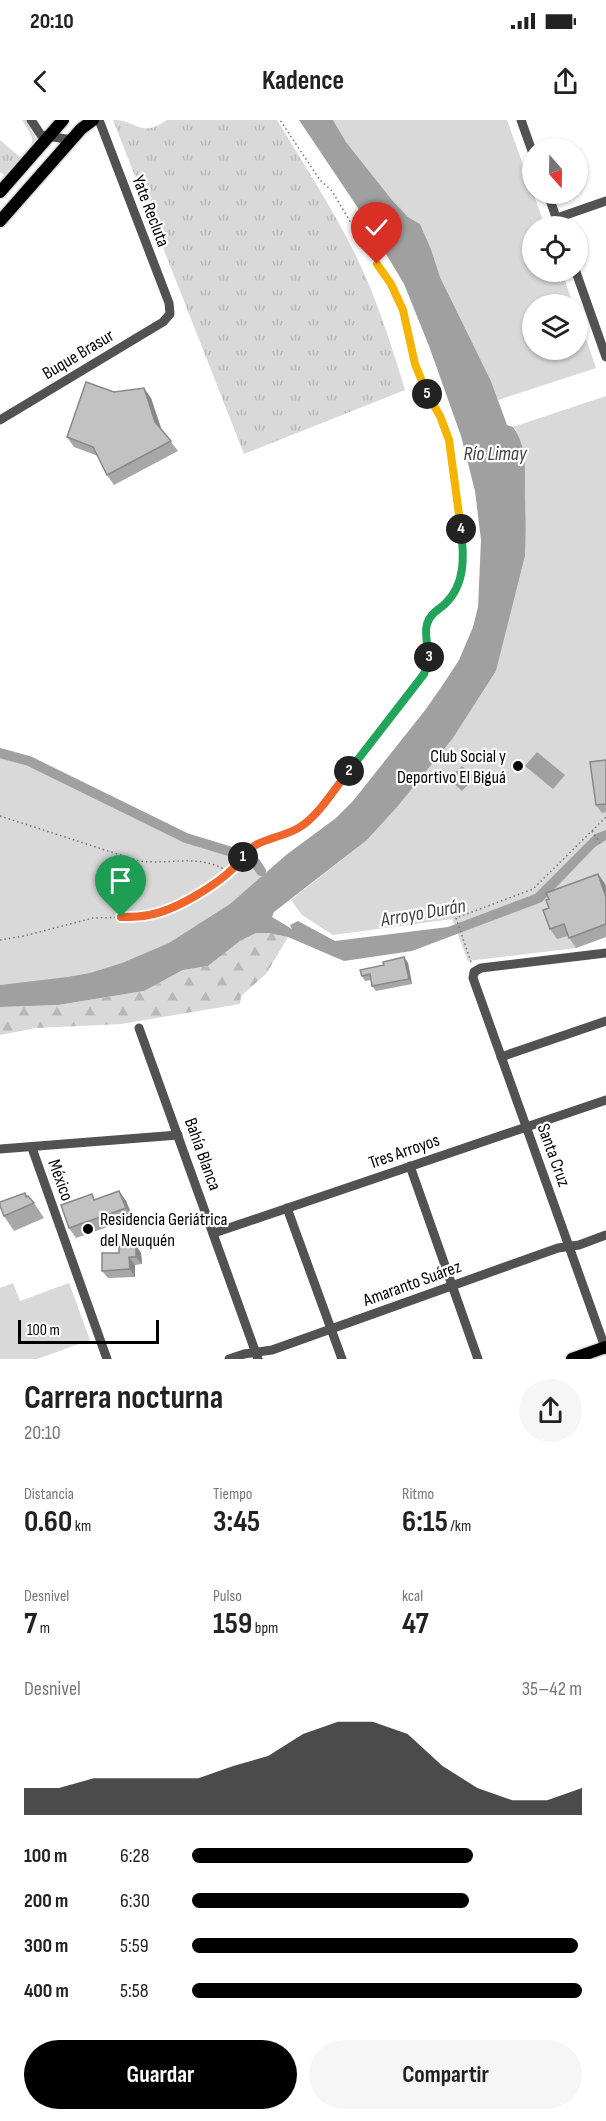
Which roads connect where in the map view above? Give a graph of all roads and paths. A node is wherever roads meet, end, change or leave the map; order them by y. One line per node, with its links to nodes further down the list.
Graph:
1 (31, 120): 7 (street)
2 (63, 120): 7 (main road)
3 (93, 120): 9 (main road)
4 (99, 120): 15 (street, Yate Recluta)
5 (280, 120): 22 (path)
6 (521, 120): 8 (street)
7 (48, 137): 9 (street); 10 (main road)
8 (527, 138)
9 (72, 140): 13 (main road)
10 (0, 192)
11 (606, 201): 12 (street)
12 (572, 216)
13 (0, 221)
14 (580, 282): 16 (street)
15 (170, 314): 17 (street, Buque Brasur)
16 (606, 357)
17 (0, 420)
18 (0, 816): 22 (path)
19 (606, 817): 20 (path)
20 (591, 831): 21 (path); 25 (path)
21 (600, 843)
22 (230, 873): 23 (path)
23 (0, 940)
24 (606, 953): 25 (street)
25 (474, 972): 28 (street, Santa Cruz)
26 (606, 1021): 28 (street)
27 (139, 1028): 31 (street, Bahía Blanca)
28 (501, 1058): 30 (street, Santa Cruz)
29 (606, 1100): 30 (street, Tres Arroyos)
30 (526, 1127): 34 (street, Tres Arroyos); 38 (street, Santa Cruz)
31 (178, 1135): 32 (street); 36 (street, Bahía Blanca)
32 (32, 1148): 33 (street); 43 (street, México)
33 (0, 1149)
34 (410, 1166): 35 (street, Tres Arroyos); 39 (street)
35 (287, 1208): 36 (street, Tres Arroyos); 40 (street)
36 (214, 1233): 42 (street, Bahía Blanca)
37 (606, 1235): 38 (street, Amaranto Suárez)
38 (569, 1247): 39 (street, Amaranto Suárez); 41 (street, Santa Cruz)
39 (453, 1286): 40 (street, Amaranto Suárez); 46 (street)
40 (331, 1329): 42 (street, Amaranto Suárez); 45 (street)
41 (606, 1348): 47 (main road)
42 (257, 1356): 44 (street, Amaranto Suárez)
43 (107, 1359)
44 (229, 1359)
45 (342, 1359)
46 (478, 1359)
47 (572, 1359)

